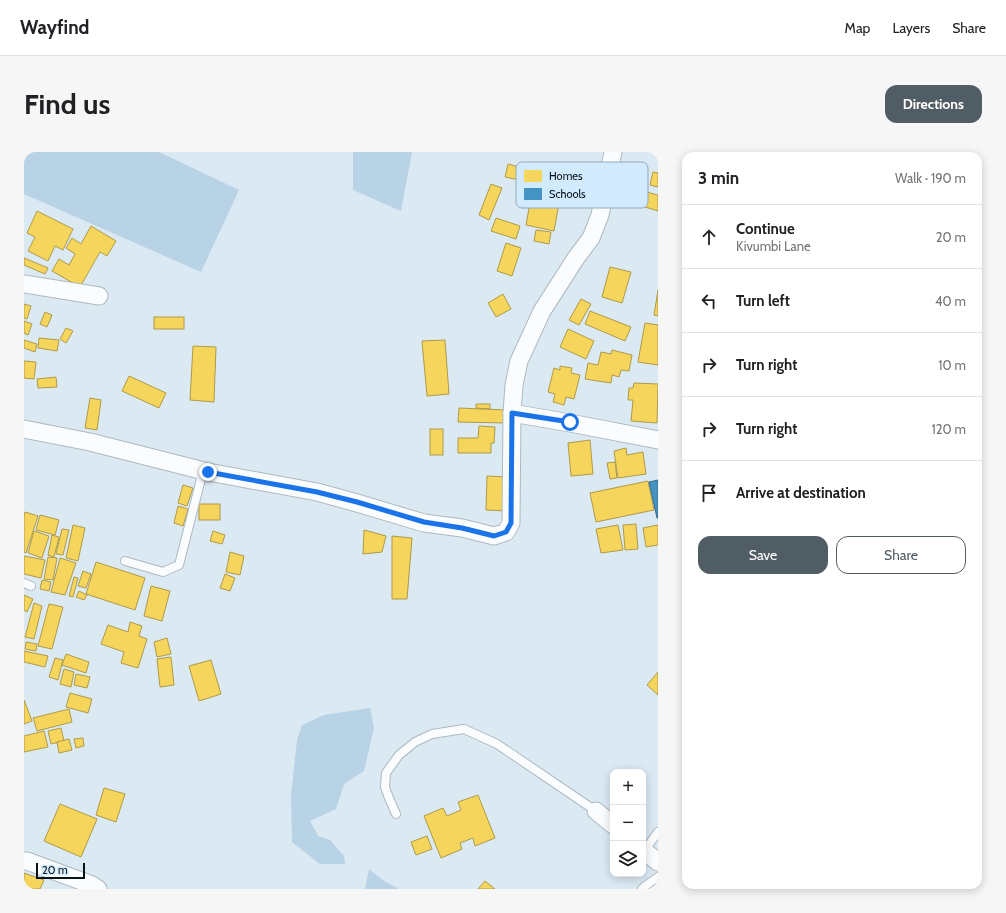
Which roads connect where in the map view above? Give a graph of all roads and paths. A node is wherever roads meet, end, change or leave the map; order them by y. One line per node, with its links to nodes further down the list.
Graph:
1 (613, 152): 2 (street)
2 (611, 162)
3 (601, 208): 6 (street)
4 (24, 284): 5 (street)
5 (99, 296)
6 (512, 413): 8 (street); 9 (street)
7 (24, 429): 9 (street)
8 (658, 440)
9 (203, 471): 10 (lane)
10 (125, 562)
11 (596, 812): 12 (lane); 13 (street)
12 (396, 814)
13 (610, 823)
14 (658, 832): 15 (lane)
15 (646, 847)
16 (646, 852): 18 (street)
17 (24, 861): 20 (street)
18 (658, 862)
19 (658, 877): 21 (lane)
20 (98, 889)
21 (642, 889)

